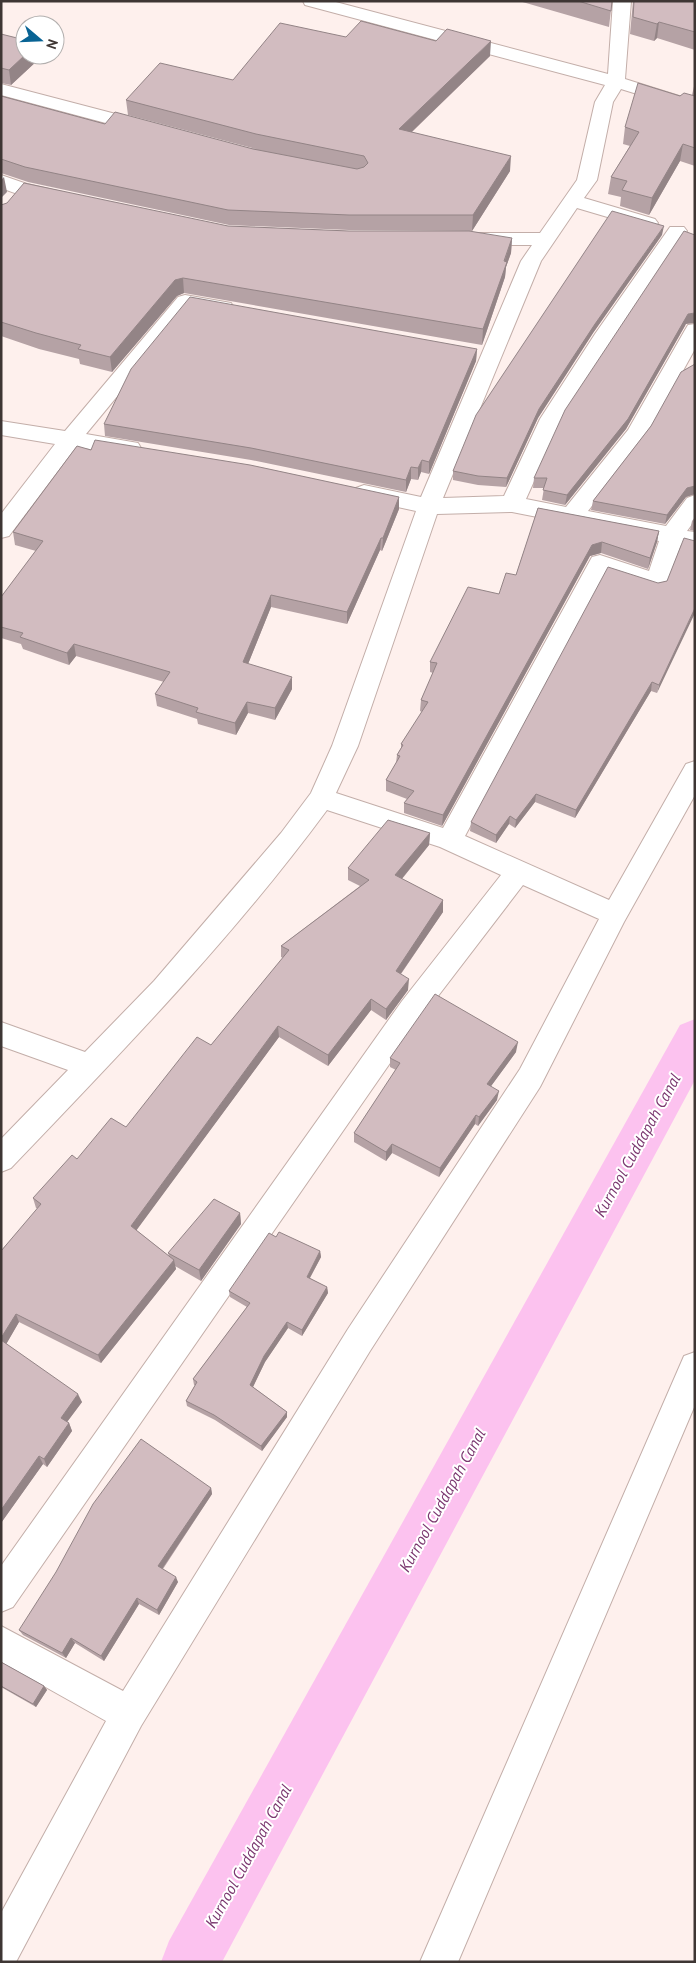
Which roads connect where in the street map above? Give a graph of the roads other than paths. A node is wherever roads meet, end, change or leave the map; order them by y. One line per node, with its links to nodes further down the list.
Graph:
1 (311, 1): 3 (street)
2 (616, 6): 3 (street)
3 (616, 82): 5 (street); 9 (street)
4 (1, 89): 6 (street)
5 (695, 107)
6 (168, 133)
7 (1, 181): 8 (street)
8 (69, 199)
9 (572, 200): 10 (street); 12 (street)
10 (686, 234): 20 (street)
11 (458, 238): 12 (street)
12 (546, 239): 21 (street)
13 (242, 311): 16 (street)
14 (695, 330): 22 (street)
15 (1, 428): 16 (street)
16 (71, 438): 17 (street); 23 (street)
17 (147, 451)
18 (344, 488): 21 (street)
19 (695, 503): 24 (street)
20 (512, 504): 21 (street); 22 (street)
21 (428, 506): 26 (street)
22 (574, 514): 24 (street)
23 (1, 530)
24 (684, 537): 27 (street)
25 (695, 771): 29 (street)
26 (322, 798): 27 (street); 31 (street)
27 (449, 840): 28 (street)
28 (518, 872): 29 (street); 34 (street)
29 (615, 914): 36 (street)
30 (1, 1034): 31 (street)
31 (91, 1066): 32 (street)
32 (1, 1159)
33 (695, 1368): 38 (street)
34 (1, 1595)
35 (1, 1643): 36 (street)
36 (129, 1714): 37 (street)
37 (1, 1951)
38 (439, 1962)

